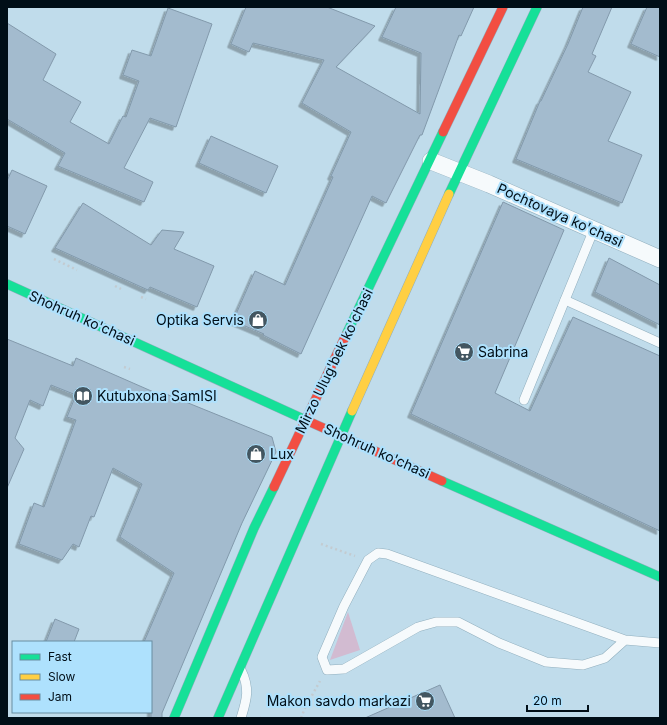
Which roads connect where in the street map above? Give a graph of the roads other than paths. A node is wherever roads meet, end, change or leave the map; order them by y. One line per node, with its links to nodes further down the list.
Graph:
1 (503, 7): 3 (main road, Mirzo Ulug'bek ko'chasi)
2 (537, 7): 4 (main road)
3 (431, 161): 4 (street, Pochtovaya ko'chasi); 11 (main road, Mirzo Ulug'bek ko'chasi)
4 (459, 172): 5 (street, Pochtovaya ko'chasi); 12 (main road)
5 (594, 229): 6 (street, Pochtovaya ko'chasi); 8 (lane)
6 (660, 259)
7 (7, 284): 11 (main road, Shohruh ko'chasi)
8 (565, 300): 9 (lane); 10 (lane)
9 (660, 343)
10 (524, 400)
11 (306, 419): 12 (main road, Shohruh ko'chasi); 17 (main road, Mirzo Ulug'bek ko'chasi)
12 (341, 435): 13 (main road, Shohruh ko'chasi); 16 (main road)
13 (660, 577)
14 (625, 640): 14 (lane); 15 (lane)
15 (660, 643)
16 (240, 667): 18 (main road); 19 (lane)
17 (174, 718)
18 (218, 718)
19 (241, 718)

